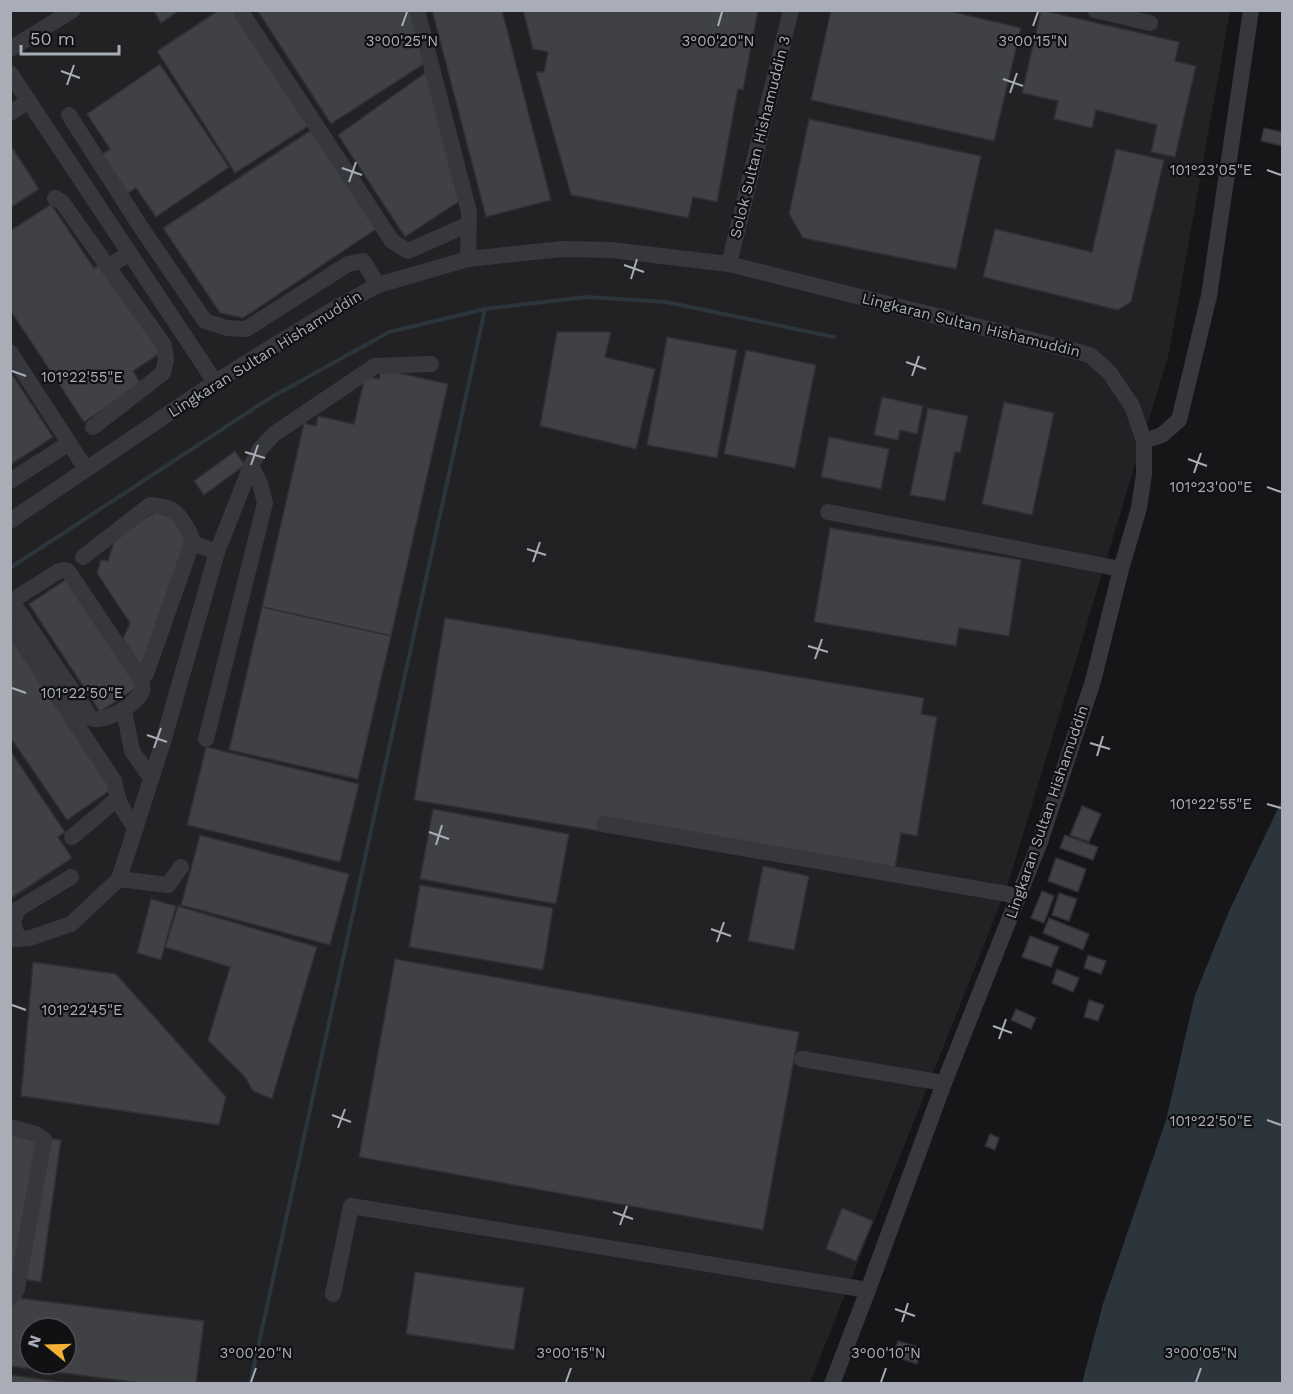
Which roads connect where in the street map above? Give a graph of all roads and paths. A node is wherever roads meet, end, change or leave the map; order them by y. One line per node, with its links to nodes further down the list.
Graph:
1 (73, 10): 8 (street)
2 (240, 10): 14 (street)
3 (417, 10): 14 (street)
4 (791, 10): 17 (street, Solok Sultan Hishamuddin 3)
5 (1095, 10): 7 (street)
6 (1251, 10): 24 (street)
7 (1150, 22)
8 (10, 49)
9 (10, 73): 10 (street)
10 (29, 101): 11 (street); 15 (street)
11 (10, 113)
12 (69, 115): 19 (street)
13 (55, 198): 18 (street)
14 (469, 224): 16 (street)
15 (129, 253): 18 (street); 22 (street)
16 (468, 259): 17 (street, Lingkaran Sultan Hishamuddin); 19 (street, Lingkaran Sultan Hishamuddin)
17 (729, 264): 24 (street, Lingkaran Sultan Hishamuddin)
18 (108, 267): 23 (street)
19 (378, 285): 22 (street, Lingkaran Sultan Hishamuddin)
20 (10, 352): 25 (street)
21 (431, 364): 26 (street)
22 (215, 382): 27 (street, Lingkaran Sultan Hishamuddin)
23 (93, 427)
24 (1144, 441): 34 (street, Lingkaran Sultan Hishamuddin)
25 (69, 443): 27 (street); 28 (street)
26 (251, 466): 32 (street); 38 (street)
27 (86, 469): 30 (street, Lingkaran Sultan Hishamuddin)
28 (10, 482)
29 (828, 512): 34 (street)
30 (10, 521)
31 (192, 543): 32 (street); 33 (street); 36 (street)
32 (217, 552): 39 (street)
33 (83, 556)
34 (1122, 569): 47 (street, Lingkaran Sultan Hishamuddin)
35 (10, 624): 40 (street)
36 (146, 674)
37 (124, 711): 37 (street); 39 (street)
38 (206, 739)
39 (151, 778): 42 (street)
40 (117, 799): 42 (street); 43 (street)
41 (604, 824): 47 (street)
42 (136, 828): 46 (street)
43 (72, 837)
44 (181, 867): 46 (street)
45 (71, 878): 48 (street)
46 (119, 879): 49 (street)
47 (1019, 896): 51 (street, Lingkaran Sultan Hishamuddin)
48 (13, 914): 49 (street)
49 (14, 939)
50 (802, 1059): 51 (street)
51 (944, 1083): 53 (street, Lingkaran Sultan Hishamuddin)
52 (10, 1127): 55 (street)
53 (868, 1290): 54 (street); 56 (street, Lingkaran Sultan Hishamuddin)
54 (333, 1294)
55 (10, 1298)
56 (832, 1383)

